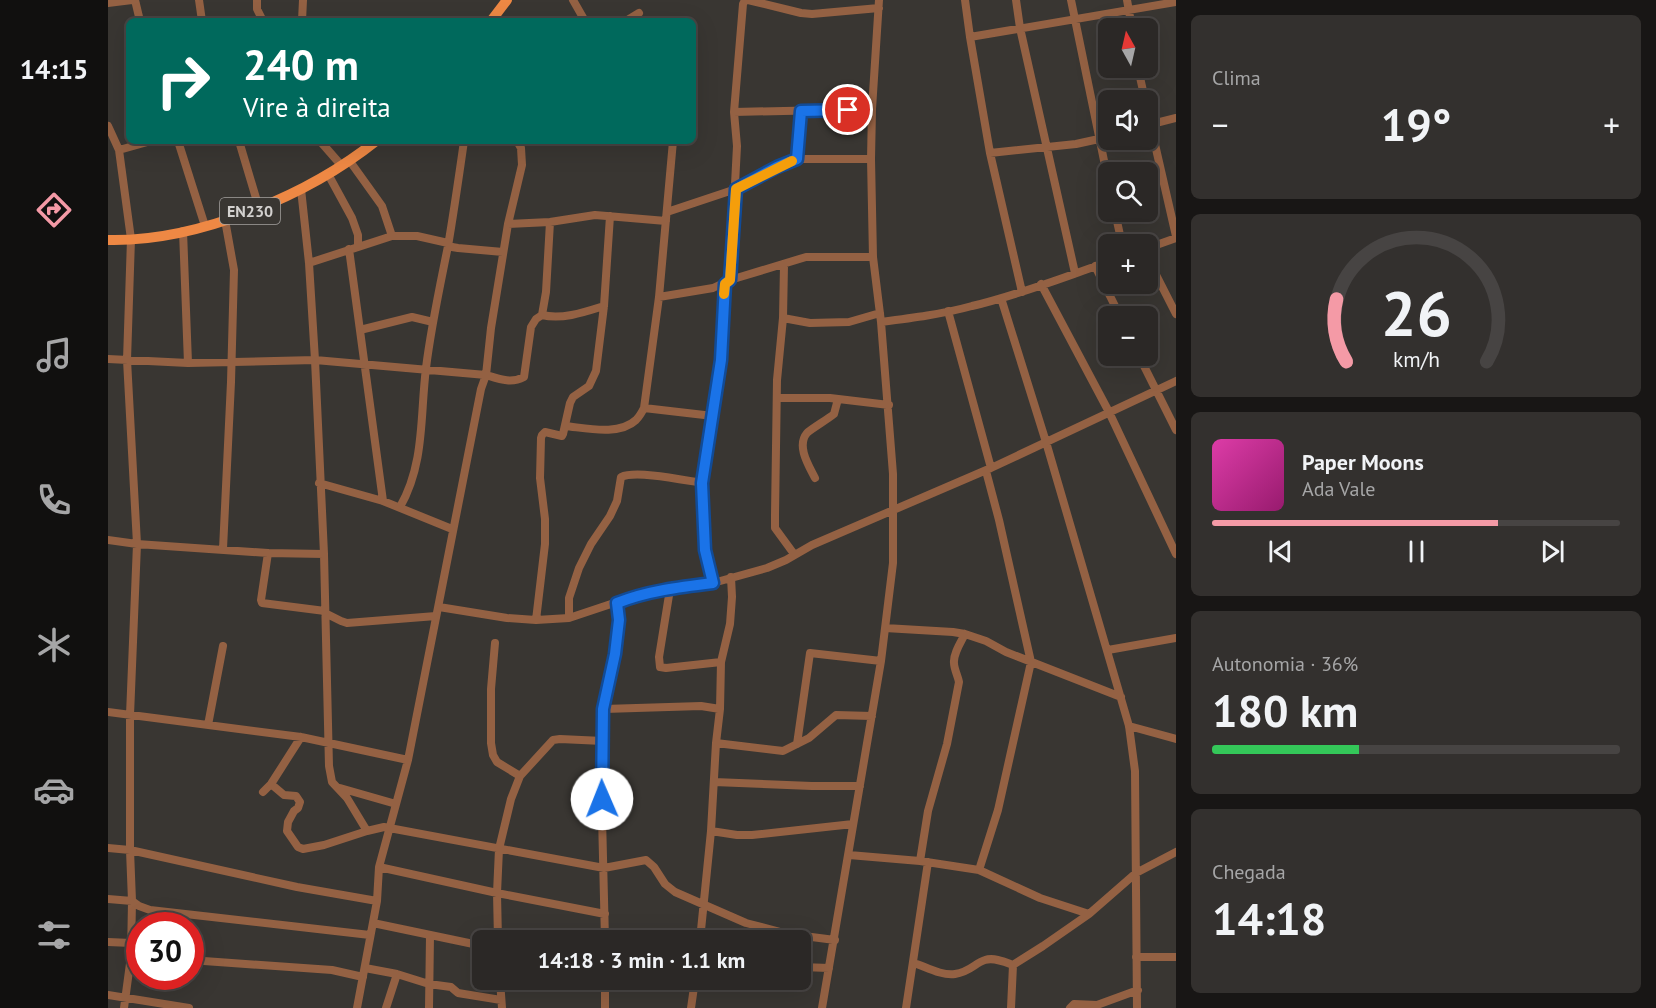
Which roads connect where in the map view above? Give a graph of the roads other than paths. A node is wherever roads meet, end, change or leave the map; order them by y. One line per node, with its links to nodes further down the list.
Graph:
1 (133, 0): 13 (street); 17 (street)
2 (199, 0): 18 (street)
3 (256, 0): 19 (street)
4 (303, 0): 20 (street)
5 (573, 0): 22 (street)
6 (746, 0): 14 (street); 30 (street)
7 (965, 0): 27 (street)
8 (1016, 0): 26 (street)
9 (1071, 0): 25 (street)
10 (1127, 0): 15 (street)
11 (503, 1): 21 (main road)
12 (1176, 2): 15 (street)
13 (108, 3)
14 (879, 4): 28 (street)
15 (1128, 10): 24 (street); 25 (street)
16 (639, 13): 23 (street)
17 (139, 18)
18 (202, 18)
19 (262, 18)
20 (302, 18)
21 (493, 18)
22 (583, 18)
23 (631, 18)
24 (1130, 18)
25 (1074, 20): 26 (street); 31 (street)
26 (1020, 28): 27 (street); 44 (street)
27 (970, 37): 47 (street)
28 (872, 109): 29 (street); 49 (street)
29 (801, 111): 30 (street); 48 (street)
30 (734, 112): 53 (street)
31 (1098, 114)
32 (1176, 118): 33 (street)
33 (1158, 122)
34 (108, 126): 45 (street)
35 (1098, 139): 44 (street)
36 (140, 144): 45 (street)
37 (179, 144): 61 (street)
38 (240, 144): 54 (street)
39 (323, 144): 50 (street)
40 (372, 144): 50 (main road, EN230)
41 (464, 144): 67 (street)
42 (519, 144): 60 (street)
43 (673, 144): 55 (street)
44 (1047, 147): 47 (street); 77 (street)
45 (119, 150): 65 (street)
46 (1155, 150): 64 (street)
47 (990, 153): 81 (street)
48 (797, 159): 49 (street); 53 (street)
49 (871, 159): 72 (street)
50 (345, 163): 51 (main road, EN230); 63 (street)
51 (328, 174): 52 (main road, EN230); 69 (street)
52 (301, 189): 54 (main road, EN230); 73 (street)
53 (736, 189): 55 (street); 79 (street)
54 (259, 208): 57 (main road, EN230)
55 (667, 212): 58 (street)
56 (610, 216): 58 (street); 59 (street); 84 (street)
57 (225, 220): 61 (main road, EN230); 96 (street)
58 (666, 221): 82 (street)
59 (550, 222): 60 (street); 88 (street)
60 (508, 224): 71 (street)
61 (205, 226): 62 (main road, EN230)
62 (183, 231): 65 (main road, EN230); 97 (street)
63 (392, 236): 67 (street); 69 (street)
64 (1176, 237): 68 (street)
65 (131, 239): 66 (main road, EN230); 94 (street)
66 (108, 240)
67 (448, 243): 71 (street); 91 (street)
68 (1158, 244)
69 (358, 246): 70 (street)
70 (349, 249): 73 (street); 92 (street)
71 (503, 252): 101 (street)
72 (873, 256): 74 (street); 89 (street)
73 (309, 263): 95 (street)
74 (784, 265): 79 (street); 90 (street)
75 (1098, 266): 76 (street)
76 (1095, 267): 77 (street); 85 (street)
77 (1075, 273): 80 (street)
78 (1158, 279): 87 (street)
79 (728, 282): 82 (street); 109 (street)
80 (1041, 284): 81 (street); 108 (street)
81 (1022, 292): 83 (street)
82 (659, 297): 107 (street)
83 (1001, 298): 86 (street); 112 (street)
84 (604, 306): 88 (street); 110 (street)
85 (1115, 306)
86 (948, 311): 89 (street); 113 (street)
87 (1176, 314)
88 (542, 315): 101 (street)
89 (881, 317): 90 (street); 106 (street)
90 (783, 318): 104 (street)
91 (433, 322): 92 (street); 100 (street)
92 (360, 330): 98 (street)
93 (108, 359): 94 (street)
94 (127, 360): 97 (street); 122 (street)
95 (315, 360): 96 (street); 98 (street); 115 (street)
96 (231, 362): 97 (street); 123 (street)
97 (188, 363)
98 (364, 364): 100 (street); 117 (street)
99 (1144, 366): 103 (street)
100 (426, 370): 101 (street); 118 (street)
101 (486, 375): 120 (street)
102 (1176, 381): 103 (street)
103 (1156, 390): 108 (street); 111 (street)
104 (777, 398): 105 (street); 126 (street)
105 (838, 399): 106 (street); 114 (street)
106 (888, 405): 119 (street)
107 (644, 408): 109 (street); 110 (street)
108 (1109, 412): 112 (street); 127 (street)
109 (713, 416): 116 (street)
110 (565, 426): 136 (street)
111 (1176, 430)
112 (1046, 442): 113 (street); 142 (street)
113 (988, 470): 119 (street); 145 (street)
114 (814, 478)
115 (319, 483): 117 (street); 125 (street)
116 (702, 483): 129 (street); 135 (street)
117 (383, 501): 118 (street)
118 (400, 507): 120 (street)
119 (894, 511): 126 (street); 137 (street)
120 (452, 529): 132 (street)
121 (108, 540): 122 (street)
122 (137, 544): 123 (street); 150 (street)
123 (223, 549): 124 (street)
124 (268, 553): 125 (street); 133 (street)
125 (324, 554): 133 (street)
126 (794, 554): 128 (street)
127 (1176, 554)
128 (731, 577): 129 (street); 144 (street)
129 (713, 583): 130 (street)
130 (670, 589): 131 (street); 144 (street)
131 (617, 603): 135 (street); 147 (street)
132 (439, 607): 134 (street); 136 (street)
133 (325, 612): 134 (street); 157 (street)
134 (436, 616): 160 (street)
135 (569, 618): 136 (street)
136 (536, 620)
137 (885, 628): 138 (street); 143 (street)
138 (965, 634): 145 (street); 177 (street)
139 (1176, 638): 142 (street)
140 (495, 643): 161 (street)
141 (223, 646): 152 (street)
142 (1108, 650): 146 (street)
143 (881, 661): 151 (street); 159 (street)
144 (721, 662): 148 (street)
145 (1031, 662): 146 (street); 180 (street)
146 (1121, 697): 153 (street)
147 (603, 709): 148 (street); 156 (street)
148 (720, 709): 158 (street)
149 (108, 712): 150 (street)
150 (130, 715): 152 (street); 174 (street)
151 (872, 716): 159 (street); 164 (street)
152 (208, 725): 154 (street)
153 (1129, 726): 155 (street); 181 (street)
154 (301, 737): 157 (street); 163 (street)
155 (1176, 739)
156 (603, 741): 161 (street); 179 (street)
157 (327, 743): 160 (street); 165 (street)
158 (716, 743): 159 (street); 162 (street)
159 (797, 744)
160 (408, 760): 167 (street)
161 (520, 776): 173 (street)
162 (714, 782): 164 (street); 171 (street)
163 (271, 784): 166 (street); 170 (street)
164 (860, 786): 168 (street)
165 (339, 788): 167 (street); 170 (street)
166 (263, 792)
167 (396, 804): 169 (street)
168 (853, 824): 171 (street); 176 (street)
169 (388, 828): 170 (street); 173 (street); 178 (street)
170 (367, 831)
171 (711, 831): 186 (street)
172 (108, 848): 174 (street)
173 (499, 849): 179 (street); 182 (street)
174 (130, 850): 184 (street); 185 (street)
175 (1176, 852): 181 (street)
176 (849, 855): 177 (street); 196 (street)
177 (924, 861): 180 (street); 203 (street)
178 (379, 867): 182 (street); 185 (street)
179 (604, 868): 186 (street); 188 (street)
180 (979, 870): 189 (street)
181 (1136, 873): 189 (street); 200 (street)
182 (497, 893): 188 (street); 191 (street)
183 (108, 900): 184 (street)
184 (132, 901): 187 (street); 194 (street)
185 (377, 901): 190 (street)
186 (704, 904): 193 (street); 196 (street)
187 (132, 912)
188 (604, 914): 192 (street)
189 (1089, 914): 204 (street)
190 (373, 923): 194 (street); 195 (street)
191 (498, 930)
192 (605, 930)
193 (701, 930)
194 (370, 935): 206 (street)
195 (430, 936): 199 (street); 210 (street)
196 (835, 940): 207 (street)
197 (108, 942): 198 (street)
198 (126, 943)
199 (472, 944)
200 (1136, 957): 201 (street); 214 (street)
201 (1176, 957)
202 (204, 961): 209 (street)
203 (914, 963): 204 (street); 226 (street)
204 (1013, 964): 227 (street)
205 (811, 967): 207 (street)
206 (365, 968): 208 (street); 209 (street)
207 (829, 968): 225 (street)
208 (398, 974): 210 (street); 221 (street)
209 (363, 977): 220 (street)
210 (429, 984): 217 (street); 222 (street)
211 (128, 990): 216 (street)
212 (605, 990): 223 (street)
213 (694, 990): 224 (street)
214 (1138, 990): 228 (street); 229 (street)
215 (108, 995): 216 (street)
216 (126, 998): 218 (street); 219 (street)
217 (501, 1004)
218 (124, 1008)
219 (189, 1008)
220 (357, 1008)
221 (386, 1008)
222 (429, 1008)
223 (605, 1008)
224 (691, 1008)
225 (822, 1008)
226 (906, 1008)
227 (1011, 1008)
228 (1070, 1008)
229 (1137, 1008)

